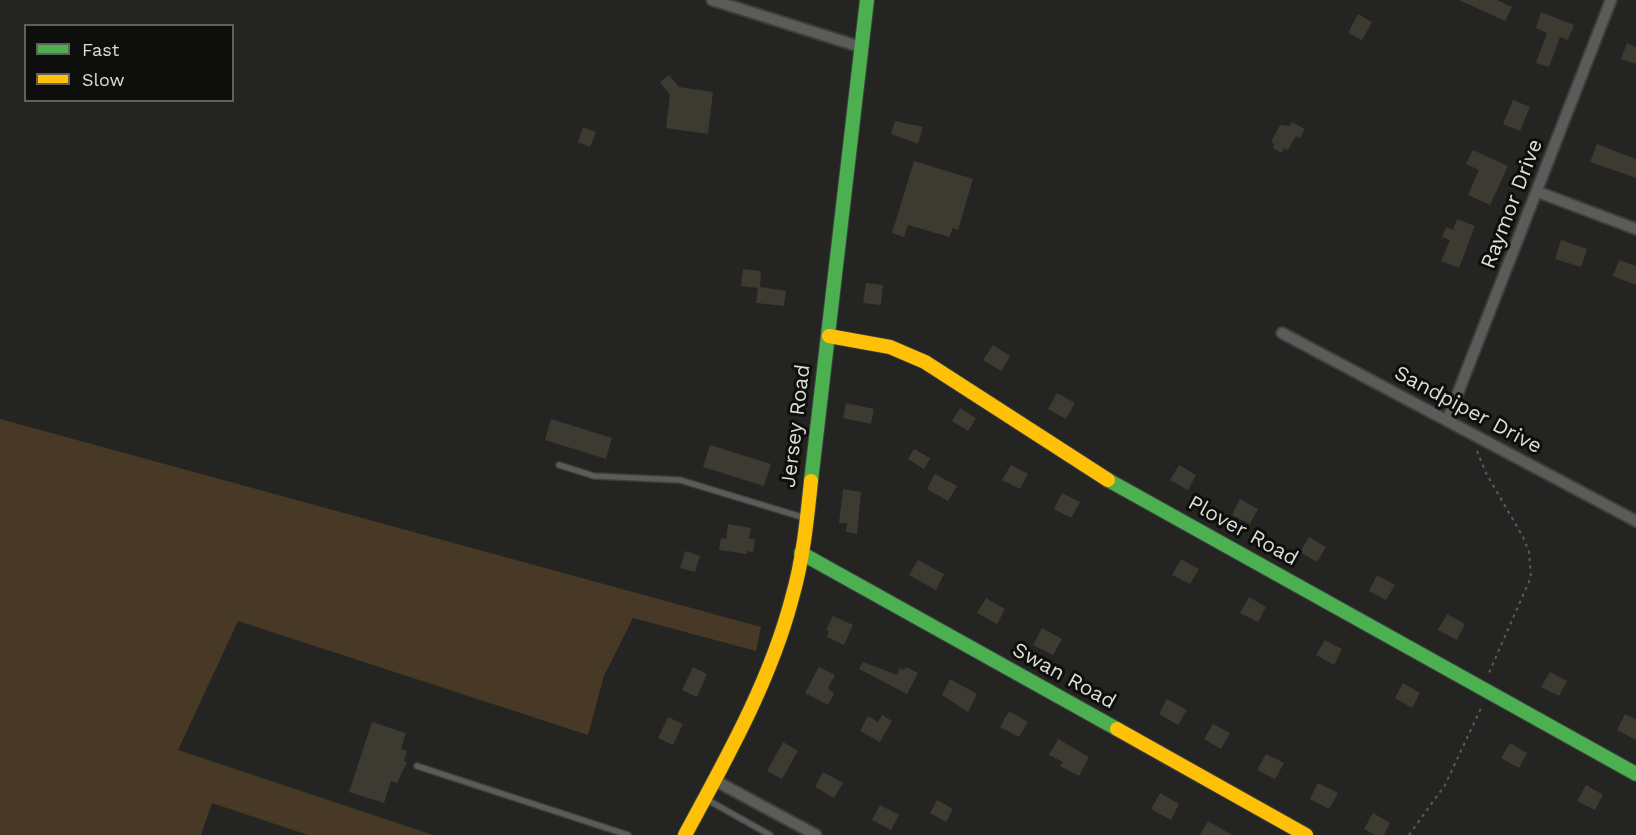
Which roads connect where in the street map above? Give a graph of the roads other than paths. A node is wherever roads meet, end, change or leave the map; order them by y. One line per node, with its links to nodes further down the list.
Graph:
1 (712, 0): 4 (street)
2 (867, 0): 4 (street, Jersey Road)
3 (1611, 0): 5 (street, Raymor Drive)
4 (861, 47): 8 (street, Jersey Road)
5 (1538, 192): 6 (street); 9 (street, Raymor Drive)
6 (1636, 229)
7 (1282, 333): 9 (street, Sandpiper Drive)
8 (829, 336): 11 (street, Jersey Road); 15 (street, Plover Road)
9 (1447, 421): 12 (street, Sandpiper Drive)
10 (559, 465): 11 (lane)
11 (805, 518): 13 (street, Jersey Road)
12 (1636, 521)
13 (801, 553): 16 (street, Jersey Road); 22 (street, Swan Road)
14 (417, 766): 18 (lane)
15 (1636, 774)
16 (714, 780): 17 (street, Jersey Road); 21 (street)
17 (705, 798): 19 (street, Jersey Road); 20 (lane)
18 (628, 835)
19 (685, 835)
20 (770, 835)
21 (816, 835)
22 (1306, 835)

